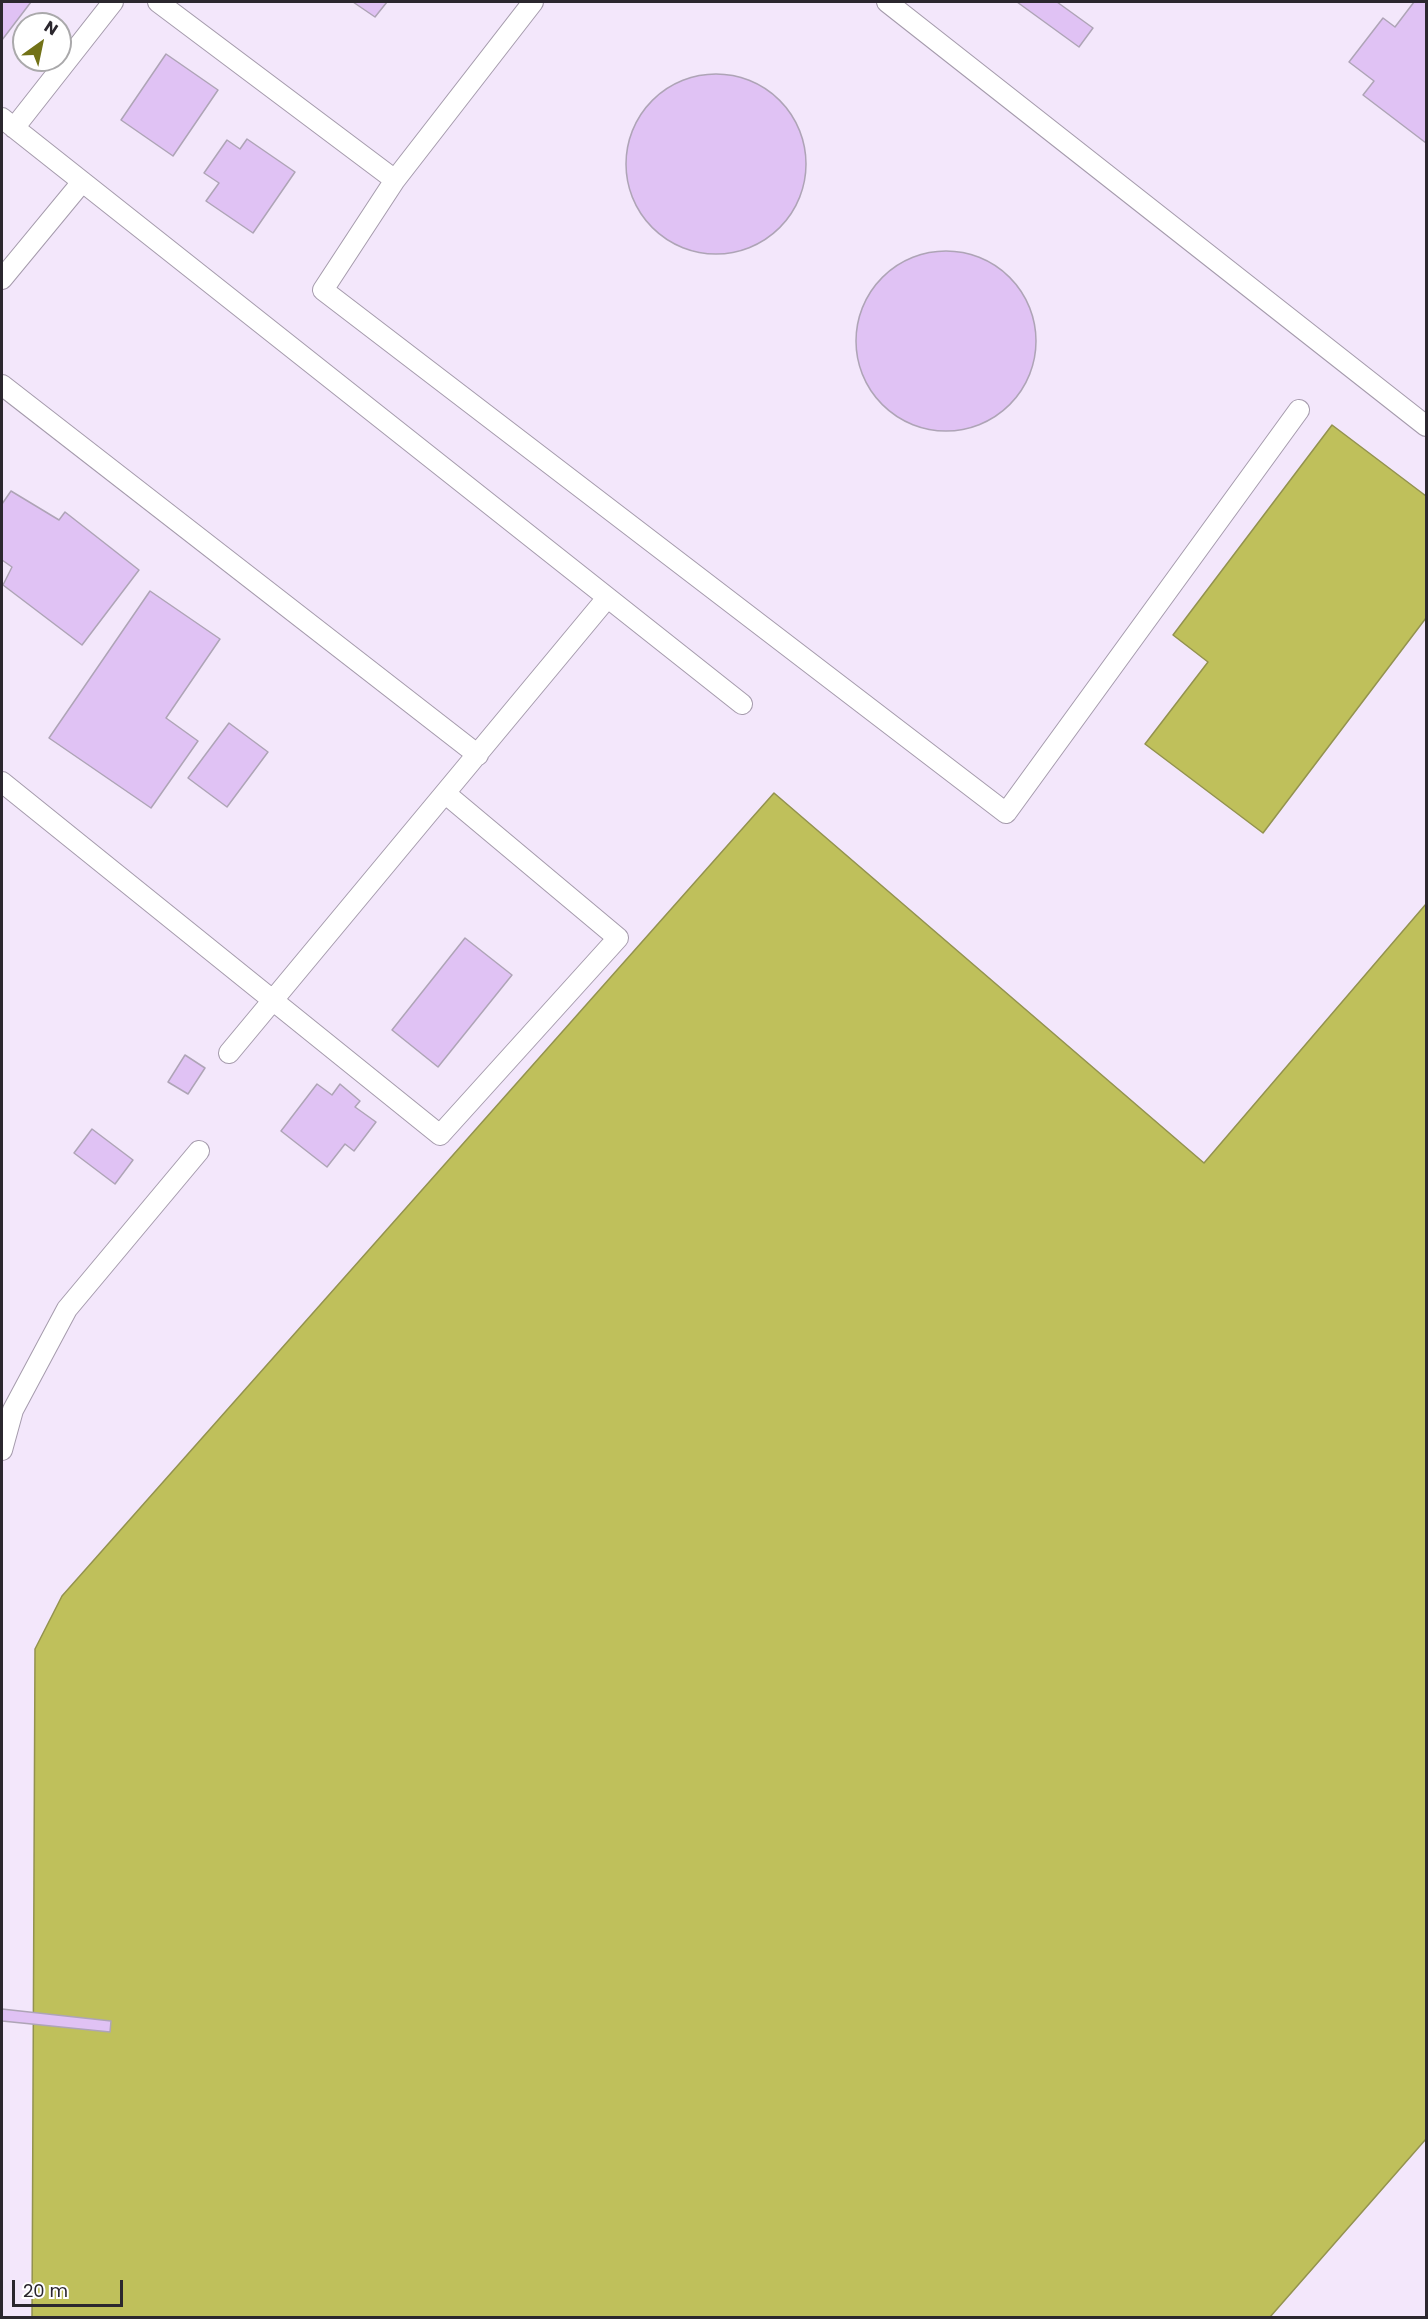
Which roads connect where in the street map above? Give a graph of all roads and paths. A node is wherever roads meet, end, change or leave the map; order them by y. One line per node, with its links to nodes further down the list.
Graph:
1 (113, 2): 5 (lane)
2 (158, 2): 6 (lane)
3 (533, 2): 6 (lane)
4 (887, 2): 11 (lane)
5 (8, 123): 7 (lane)
6 (394, 180): 10 (lane)
7 (82, 182): 8 (lane); 12 (lane)
8 (2, 279)
9 (2, 385): 14 (lane)
10 (1299, 410)
11 (1426, 426)
12 (607, 598): 13 (lane); 14 (lane)
13 (742, 704)
14 (478, 755): 16 (lane)
15 (2, 782): 17 (lane)
16 (446, 794): 17 (lane); 17 (lane)
17 (272, 1001): 18 (lane)
18 (229, 1053)
19 (199, 1151): 20 (lane)
20 (8, 1406): 21 (lane)
21 (2, 1450)

